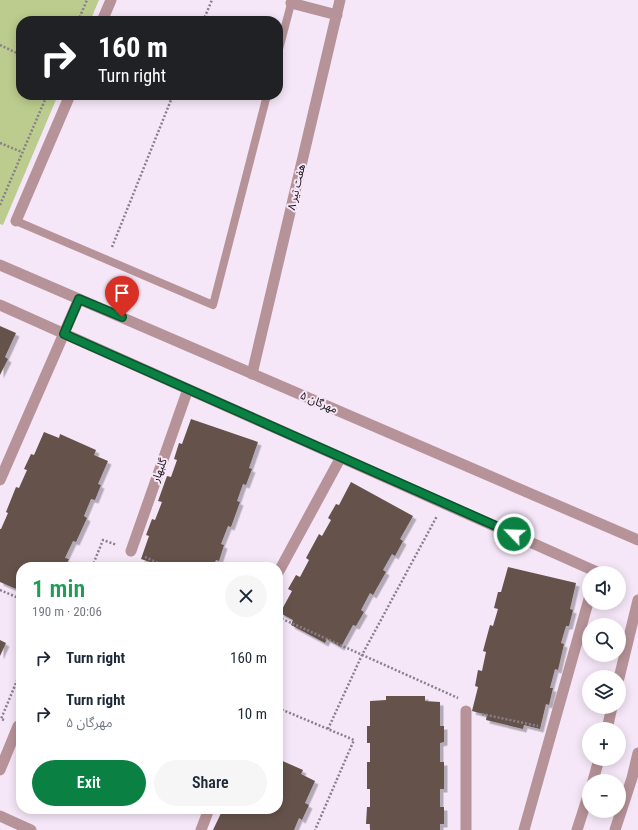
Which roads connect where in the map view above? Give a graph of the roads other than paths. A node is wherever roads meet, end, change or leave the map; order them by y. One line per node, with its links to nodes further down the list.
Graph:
1 (111, 0): 5 (street)
2 (340, 0): 4 (street, هفت تیر ۸)
3 (291, 1): 4 (street); 6 (lane)
4 (337, 15): 14 (street, هفت تیر ۸)
5 (104, 16)
6 (283, 33)
7 (68, 100): 9 (street)
8 (266, 100): 9 (lane)
9 (16, 221)
10 (0, 265): 11 (street, مهرگان ۵)
11 (79, 299): 13 (street); 14 (street, مهرگان ۵)
12 (0, 305): 13 (street)
13 (64, 334): 15 (street); 17 (street)
14 (252, 374): 18 (street, مهرگان ۵)
15 (188, 389): 16 (street); 19 (street, گلبهار)
16 (341, 457): 20 (street); 21 (street)
17 (0, 480)
18 (638, 540)
19 (131, 550)
20 (283, 564)
21 (584, 566)
22 (638, 600): 24 (street)
23 (586, 610): 35 (street)
24 (621, 670)
25 (466, 711): 34 (street)
26 (16, 731): 28 (street)
27 (638, 753): 37 (street)
28 (0, 770)
29 (207, 814): 33 (street)
30 (582, 815): 36 (street)
31 (0, 816): 32 (street)
32 (31, 830)
33 (201, 830)
34 (466, 830)
35 (524, 830)
36 (577, 830)
37 (615, 830)

